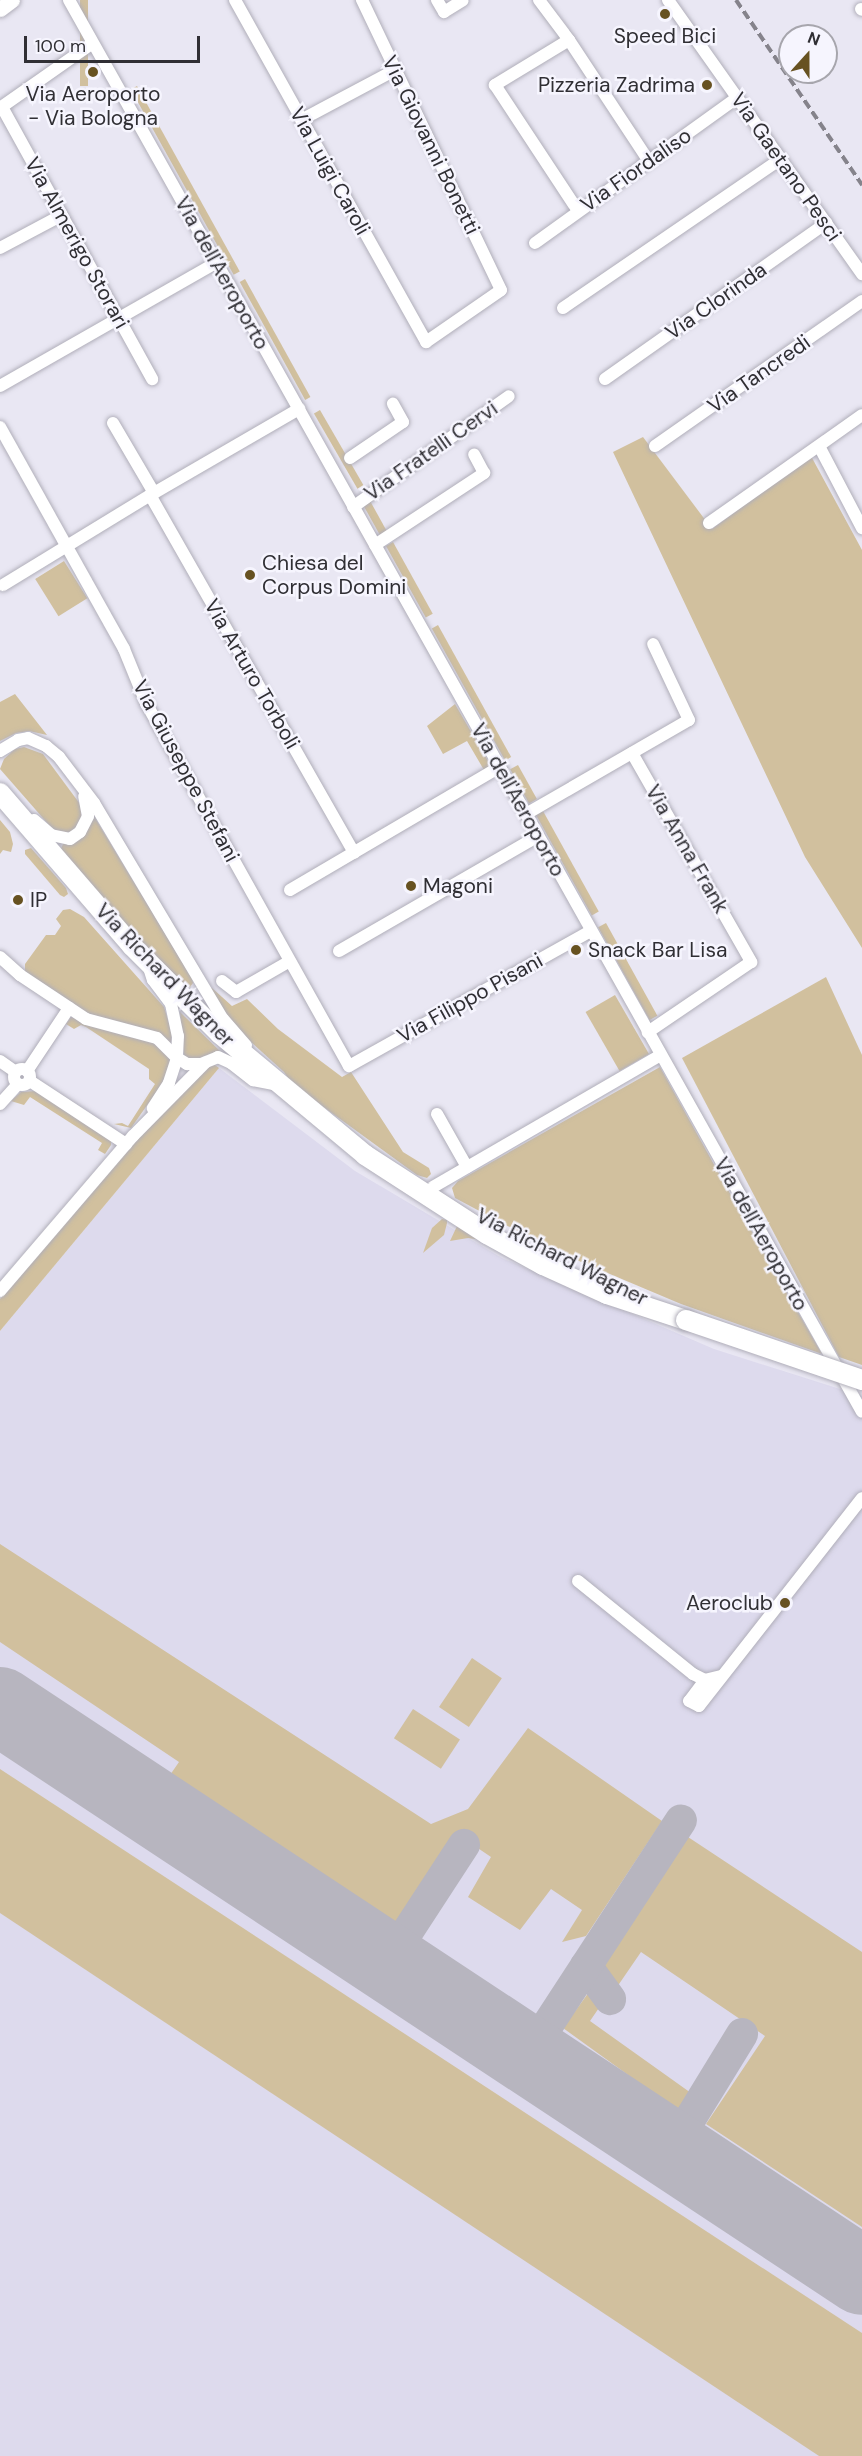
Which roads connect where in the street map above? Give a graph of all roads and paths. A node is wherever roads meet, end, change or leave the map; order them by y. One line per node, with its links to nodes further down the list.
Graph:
1 (12, 0): 9 (street)
2 (69, 0): 11 (street, Via dell'Aeroporto)
3 (235, 0): 15 (street, Via Luigi Caroli)
4 (362, 0): 12 (street, Via Giovanni Bonetti)
5 (437, 0): 6 (street)
6 (463, 0)
7 (539, 0): 10 (street)
8 (668, 0): 13 (street, Via Gaetano Pesci)
9 (0, 9)
10 (569, 40): 17 (street); 18 (street)
11 (93, 43): 14 (street); 23 (street, Via dell'Aeroporto)
12 (395, 70): 15 (street); 28 (street, Via Giovanni Bonetti)
13 (737, 98): 16 (street, Via Gaetano Pesci); 17 (street, Via Fiordaliso)
14 (1, 108): 19 (street, Via Almerigo Storari)
15 (301, 120): 28 (street, Via Luigi Caroli)
16 (781, 159): 20 (street, Via Gaetano Pesci); 26 (street)
17 (648, 160): 18 (street, Via Fiordaliso)
18 (578, 211): 21 (street, Via Fiordaliso)
19 (62, 215): 22 (street); 27 (street, Via Almerigo Storari)
20 (826, 223): 24 (street, Via Gaetano Pesci); 30 (street, Via Clorinda)
21 (535, 243)
22 (0, 248)
23 (216, 263): 27 (street); 34 (street, Via dell'Aeroporto)
24 (862, 274)
25 (862, 301): 38 (street, Via Tancredi)
26 (563, 308)
27 (119, 318): 29 (street, Via Almerigo Storari); 31 (street)
28 (426, 342)
29 (152, 379)
30 (605, 379)
31 (0, 386)
32 (509, 396): 43 (street, Via Fratelli Cervi)
33 (393, 404): 41 (street)
34 (298, 409): 42 (street); 43 (street, Via dell'Aeroporto)
35 (862, 415): 39 (street)
36 (113, 423): 42 (street, Via Arturo Torboli)
37 (0, 427): 47 (street, Via Giuseppe Stefani)
38 (655, 446)
39 (819, 446): 44 (street); 45 (street)
40 (474, 453): 46 (street)
41 (350, 458)
42 (152, 494): 47 (street); 58 (street, Via Arturo Torboli)
43 (353, 507): 46 (street, Via dell'Aeroporto)
44 (709, 523)
45 (862, 528)
46 (375, 545): 52 (street, Via dell'Aeroporto)
47 (69, 547): 48 (street); 63 (street, Via Giuseppe Stefani)
48 (3, 585)
49 (653, 644): 51 (street)
50 (0, 751): 53 (street)
51 (633, 753): 56 (street); 67 (street, Via Anna Frank)
52 (500, 767): 56 (street, Via dell'Aeroporto); 58 (street)
53 (76, 778): 54 (street); 74 (street)
54 (0, 786)
55 (0, 793): 64 (main road, Via Richard Wagner)
56 (526, 814): 57 (street, Via dell'Aeroporto)
57 (538, 836): 60 (street, Via dell'Aeroporto); 61 (street)
58 (354, 853): 59 (street)
59 (290, 890)
60 (591, 931): 67 (street, Via dell'Aeroporto); 72 (street, Via Filippo Pisani)
61 (339, 951)
62 (0, 957): 66 (street)
63 (290, 961): 65 (street); 72 (street, Via Giuseppe Stefani)
64 (147, 962): 69 (street); 74 (main road, Via Richard Wagner)
65 (222, 981)
66 (69, 1008): 69 (street); 73 (street)
67 (648, 1032): 68 (street, Via dell'Aeroporto)
68 (661, 1055): 79 (street); 84 (street, Via dell'Aeroporto)
69 (177, 1058): 70 (street); 78 (street)
70 (208, 1060): 74 (street); 78 (street)
71 (0, 1061): 73 (street)
72 (349, 1066)
73 (23, 1077): 75 (street); 78 (street)
74 (287, 1091): 77 (main road, Via Richard Wagner)
75 (0, 1104)
76 (437, 1114): 79 (street)
77 (347, 1138): 80 (main road, Via Richard Wagner); 82 (main road, Via Richard Wagner)
78 (129, 1140): 81 (street)
79 (467, 1167): 80 (street)
80 (433, 1187): 82 (main road, Via Richard Wagner)
81 (0, 1292)
82 (686, 1320): 83 (main road, Via Richard Wagner, bridge)
83 (862, 1380)
84 (862, 1413)
85 (862, 1498): 87 (street)
86 (578, 1581): 88 (street)
87 (721, 1676): 88 (street); 88 (street)
88 (705, 1680)

